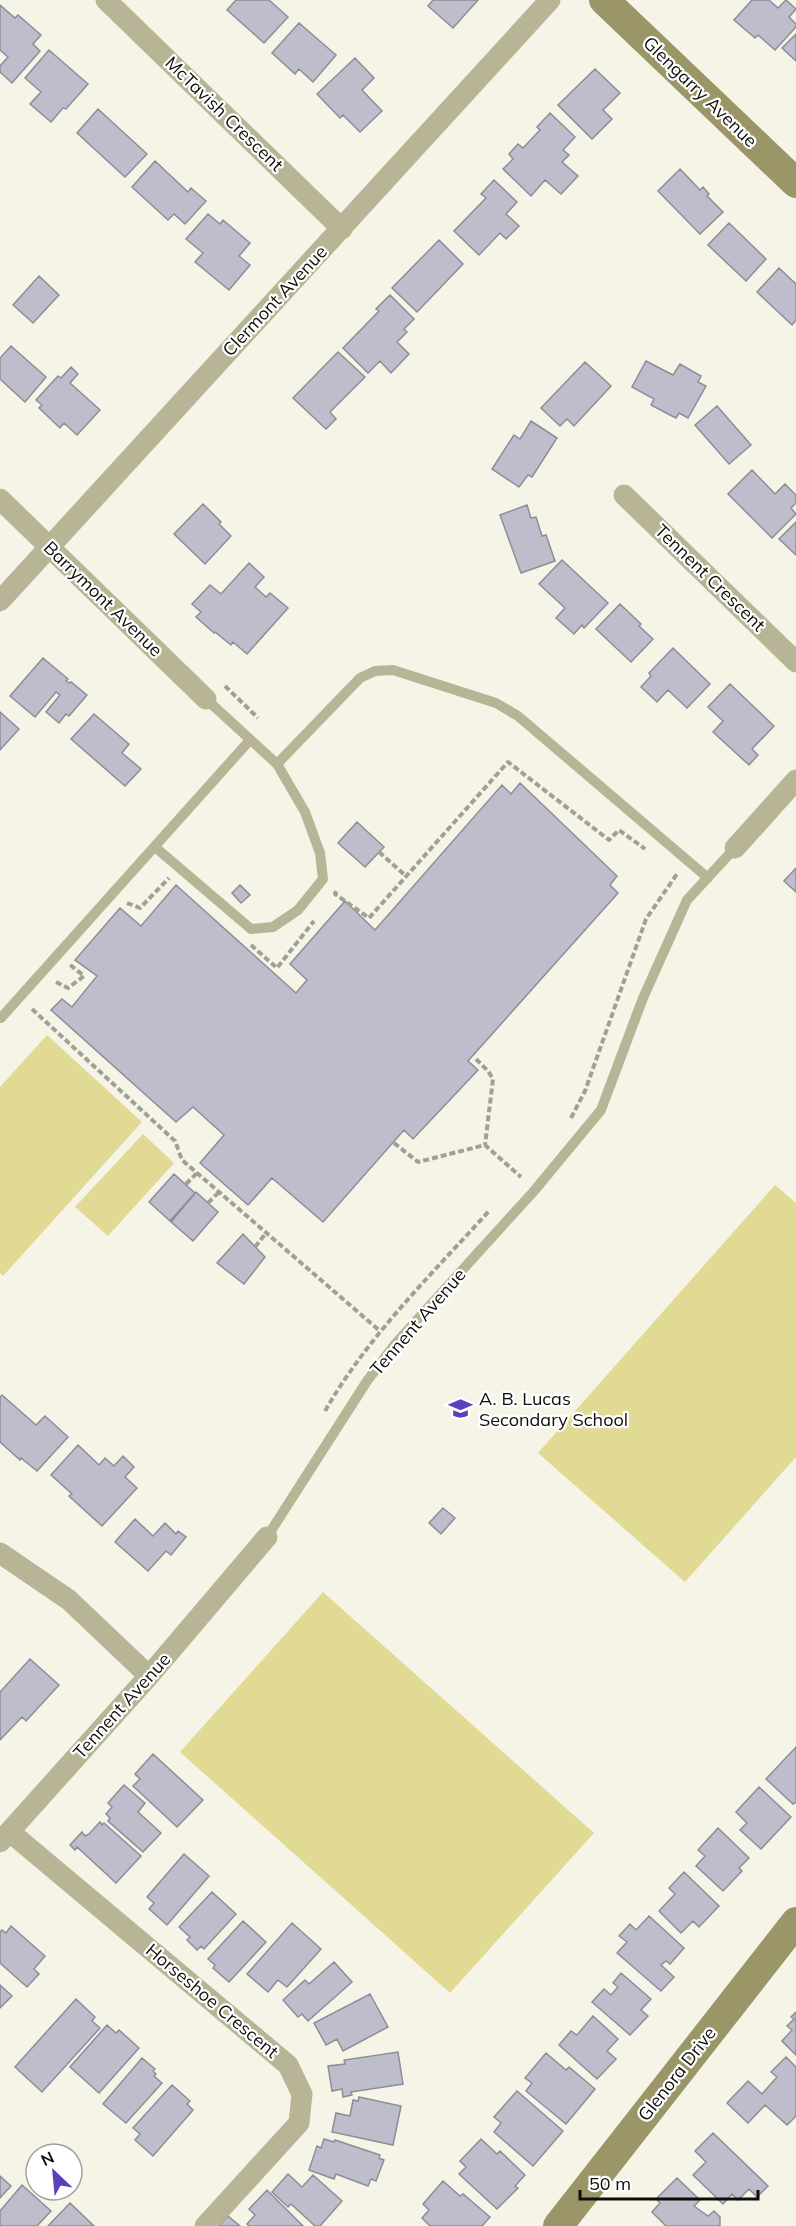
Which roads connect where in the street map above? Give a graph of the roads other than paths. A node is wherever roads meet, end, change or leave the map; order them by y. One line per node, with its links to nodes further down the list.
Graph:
1 (106, 0): 5 (street, McTavish Crescent)
2 (550, 0): 5 (street, Clermont Avenue)
3 (604, 0): 4 (street, Glengarry Avenue)
4 (796, 183)
5 (342, 229): 8 (street, Clermont Avenue)
6 (624, 495): 10 (street, Tennent Crescent)
7 (0, 500): 8 (street, Barrymont Avenue)
8 (49, 547): 9 (street, Clermont Avenue); 11 (street, Barrymont Avenue)
9 (0, 601)
10 (796, 662)
11 (206, 699): 12 (lane)
12 (250, 740): 13 (lane); 15 (lane)
13 (277, 764): 15 (lane); 17 (lane)
14 (796, 780): 16 (street, Tennent Avenue)
15 (155, 847): 18 (lane)
16 (735, 848): 17 (lane, Tennent Avenue)
17 (708, 878): 19 (lane, Tennent Avenue)
18 (1, 1018)
19 (267, 1537): 21 (street, Tennent Avenue)
20 (0, 1553): 21 (street)
21 (150, 1676): 22 (street, Tennent Avenue)
22 (5, 1837): 24 (street, Horseshoe Crescent)
23 (796, 1922): 25 (street, Glenora Drive)
24 (205, 2226)
25 (558, 2226)

